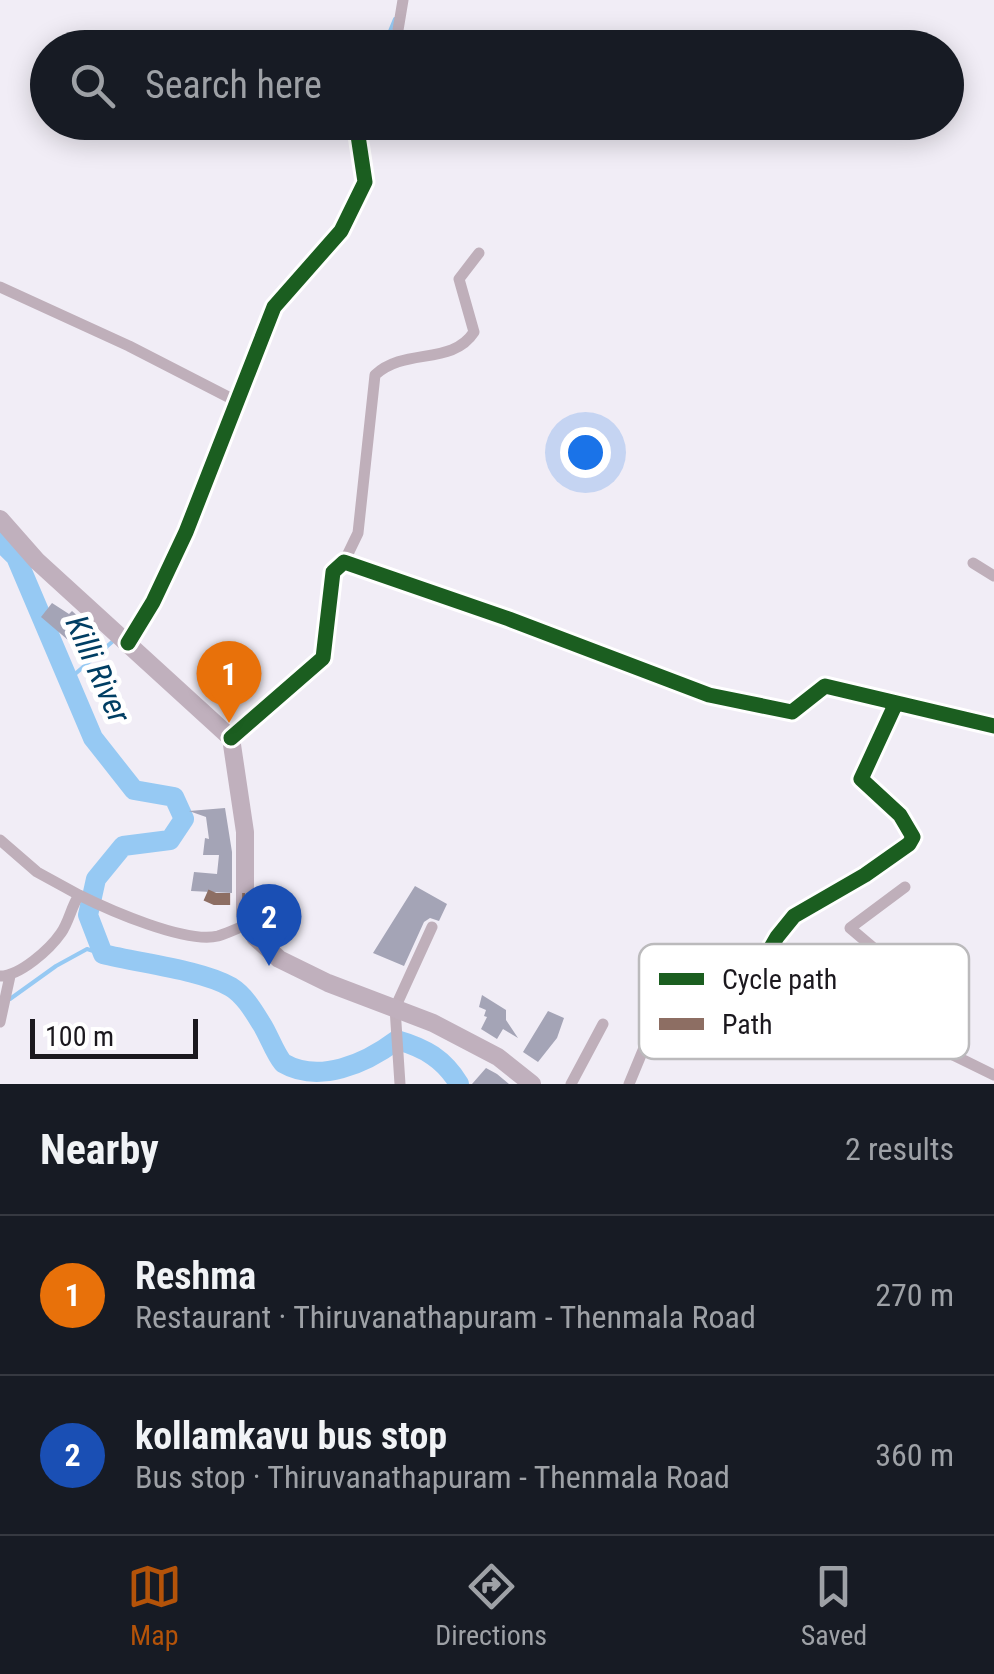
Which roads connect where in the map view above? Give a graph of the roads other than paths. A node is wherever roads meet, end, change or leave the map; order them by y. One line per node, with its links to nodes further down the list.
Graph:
1 (402, 0): 2 (street)
2 (398, 30)
3 (359, 140): 6 (street)
4 (479, 253): 8 (street)
5 (0, 287): 6 (street)
6 (238, 402): 11 (street)
7 (0, 519): 11 (main road)
8 (344, 562): 12 (street); 14 (street)
9 (973, 563): 10 (street)
10 (994, 576)
11 (128, 644): 14 (main road)
12 (896, 703): 13 (street); 20 (street)
13 (994, 726)
14 (231, 738): 18 (main road)
15 (0, 840): 17 (street)
16 (906, 887): 21 (street)
17 (79, 895): 18 (street); 22 (street)
18 (248, 924): 23 (main road)
19 (432, 926): 23 (street)
20 (773, 944)
21 (868, 944)
22 (5, 976): 24 (street)
23 (395, 1009): 29 (street); 30 (main road)
24 (0, 1022)
25 (602, 1024): 31 (street)
26 (641, 1059): 32 (street)
27 (961, 1059): 28 (street)
28 (994, 1075)
29 (400, 1081)
30 (532, 1084)
31 (571, 1084)
32 (630, 1084)

